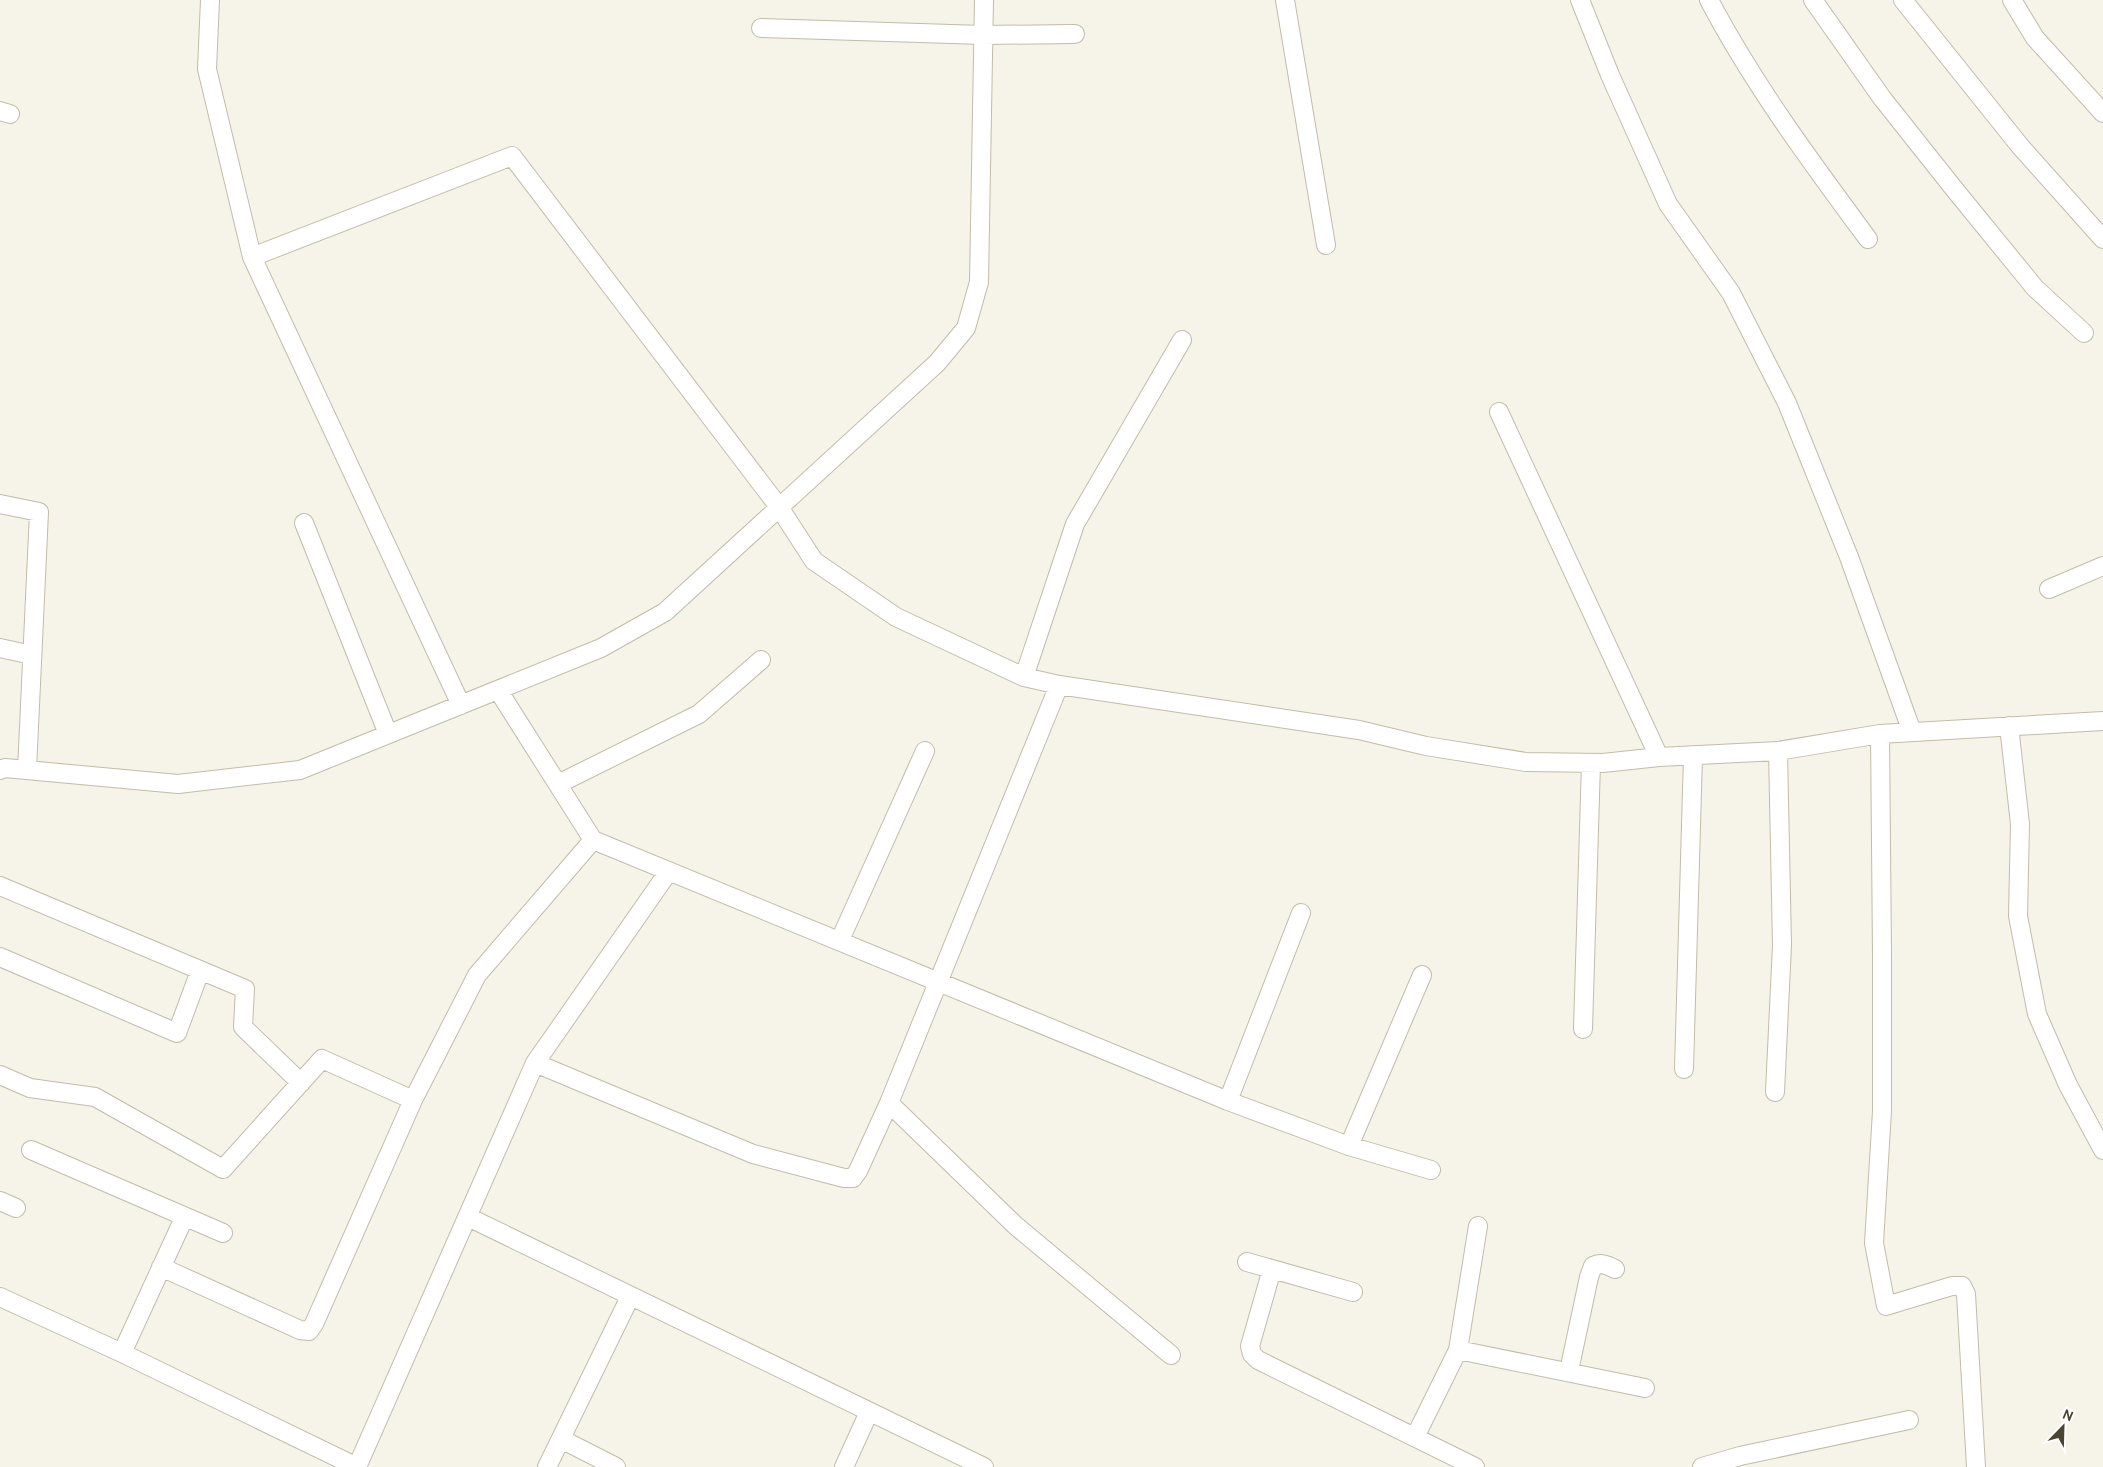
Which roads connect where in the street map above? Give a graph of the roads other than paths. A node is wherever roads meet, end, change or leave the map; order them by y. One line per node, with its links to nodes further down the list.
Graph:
1 (210, 0): 16 (street)
2 (984, 0): 11 (street)
3 (1284, 0): 15 (street)
4 (1580, 0): 34 (street)
5 (1709, 0): 14 (street)
6 (1813, 0): 17 (street)
7 (1903, 0): 13 (street)
8 (2012, 0): 12 (street)
9 (761, 28): 11 (street)
10 (1075, 34): 11 (street)
11 (983, 35): 21 (street)
12 (2103, 113)
13 (2103, 238)
14 (1868, 239)
15 (1326, 245)
16 (252, 256): 21 (street); 31 (street)
17 (2084, 333)
18 (1182, 340): 28 (street)
19 (1499, 412): 40 (street)
20 (0, 504): 26 (street)
21 (779, 508): 28 (street); 30 (street)
22 (304, 523): 35 (street)
23 (2103, 566): 24 (street)
24 (2049, 589)
25 (0, 648): 26 (street)
26 (32, 656): 43 (street)
27 (760, 660): 44 (street)
28 (1024, 678): 29 (street)
29 (1059, 685): 41 (street); 53 (street)
30 (498, 690): 31 (street); 44 (street)
31 (460, 705): 35 (street)
32 (2103, 721): 33 (street)
33 (2009, 726): 34 (street); 65 (street)
34 (1912, 732): 36 (street)
35 (388, 734): 43 (street)
36 (1880, 734): 38 (street); 94 (street)
37 (925, 751): 49 (street)
38 (1778, 751): 39 (street); 59 (street)
39 (1693, 756): 40 (street); 56 (street)
40 (1659, 757): 41 (street)
41 (1590, 763): 54 (street)
42 (2, 768): 43 (street)
43 (27, 770)
44 (558, 784): 45 (street)
45 (593, 840): 46 (street); 60 (street)
46 (669, 871): 49 (street); 55 (street)
47 (0, 886): 51 (street)
48 (1301, 912): 61 (street)
49 (840, 940): 53 (street)
50 (0, 957): 51 (street)
51 (200, 971): 58 (street)
52 (1422, 975): 63 (street)
53 (940, 981): 61 (street); 62 (street)
54 (1582, 1029)
55 (535, 1064): 62 (street); 67 (street)
56 (1684, 1069)
57 (0, 1075): 58 (street)
58 (301, 1082): 60 (street)
59 (1775, 1092)
60 (413, 1100): 72 (street)
61 (1228, 1101): 63 (street)
62 (889, 1104): 80 (street)
63 (1349, 1146): 66 (street)
64 (31, 1150): 68 (street)
65 (2103, 1150)
66 (1431, 1170)
67 (468, 1217): 77 (street); 88 (street)
68 (184, 1218): 70 (street); 72 (street)
69 (1478, 1226): 78 (street)
70 (223, 1233)
71 (1247, 1262): 73 (street)
72 (161, 1267): 79 (street)
73 (1272, 1269): 75 (street); 85 (street)
74 (1615, 1269): 81 (street)
75 (1353, 1292)
76 (0, 1297): 79 (street)
77 (630, 1297): 83 (street); 86 (street)
78 (1458, 1350): 81 (street); 85 (street)
79 (122, 1353): 88 (street)
80 (1171, 1355)
81 (1569, 1371): 82 (street)
82 (1645, 1388)
83 (869, 1412): 87 (street); 91 (street)
84 (1908, 1420): 93 (street)
85 (1415, 1437): 92 (street)
86 (561, 1440): 89 (street); 90 (street)
87 (980, 1466)
88 (357, 1467)
89 (547, 1467)
90 (616, 1467)
91 (844, 1467)
92 (1475, 1467)
93 (1702, 1467)
94 (1976, 1467)

